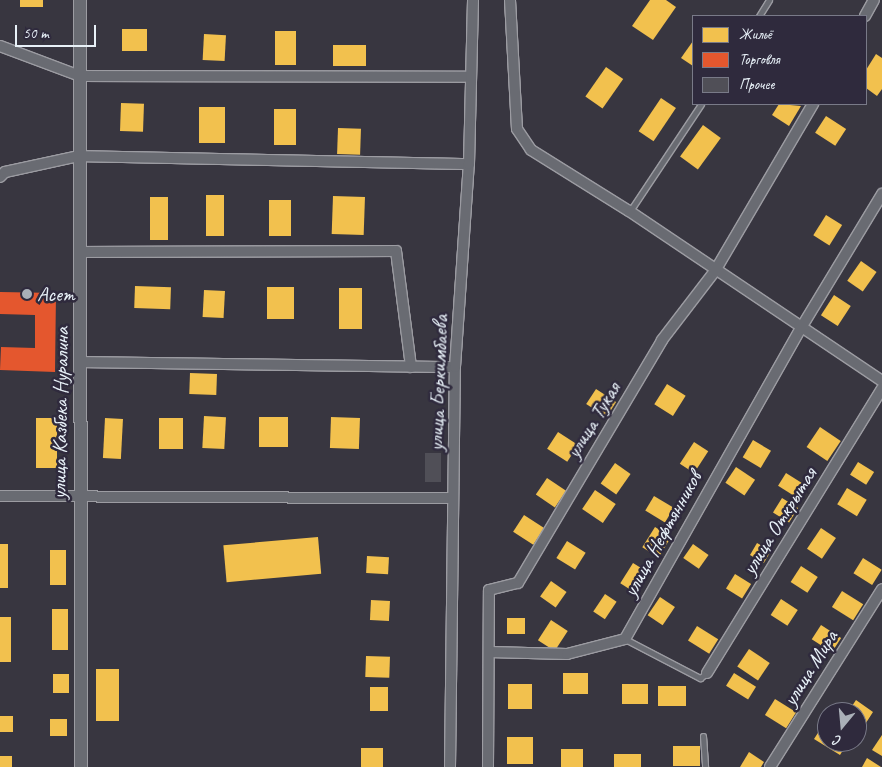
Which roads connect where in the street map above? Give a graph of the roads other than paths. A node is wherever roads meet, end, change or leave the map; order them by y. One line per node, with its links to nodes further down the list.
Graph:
1 (80, 0): 9 (street, улица Казбека Нуралина)
2 (473, 0): 10 (street, улица Беркимбаева)
3 (510, 0): 17 (street)
4 (769, 0): 6 (lane)
5 (874, 0): 7 (street)
6 (760, 15)
7 (866, 15)
8 (0, 46): 9 (street)
9 (80, 76): 10 (street); 13 (street, улица Казбека Нуралина)
10 (471, 77): 14 (street, улица Беркимбаева)
11 (700, 105): 17 (lane)
12 (812, 105): 19 (street, улица Тукая)
13 (79, 156): 14 (street); 15 (street); 18 (street, улица Казбека Нуралина)
14 (469, 164): 23 (street, улица Беркимбаева)
15 (0, 177)
16 (882, 194): 20 (street, улица Нефтянников)
17 (629, 211): 19 (street)
18 (81, 252): 21 (street, улица Казбека Нуралина); 22 (street)
19 (715, 271): 20 (street); 31 (street, улица Тукая)
20 (801, 328): 24 (street); 30 (street, улица Нефтянников)
21 (83, 362): 22 (street); 27 (street, улица Казбека Нуралина)
22 (411, 367): 23 (street)
23 (455, 367): 28 (street, улица Беркимбаева)
24 (882, 381)
25 (882, 389): 32 (street, улица Открытая)
26 (0, 496): 27 (street)
27 (79, 498): 28 (street); 34 (street, улица Казбека Нуралина)
28 (453, 498): 35 (street, улица Беркимбаева)
29 (882, 589): 38 (street, улица Мира)
30 (625, 639): 31 (street); 32 (lane)
31 (489, 652): 36 (street, улица Тукая)
32 (707, 673)
33 (703, 736): 37 (lane)
34 (81, 767)
35 (450, 767)
36 (488, 767)
37 (705, 767)
38 (770, 767)

